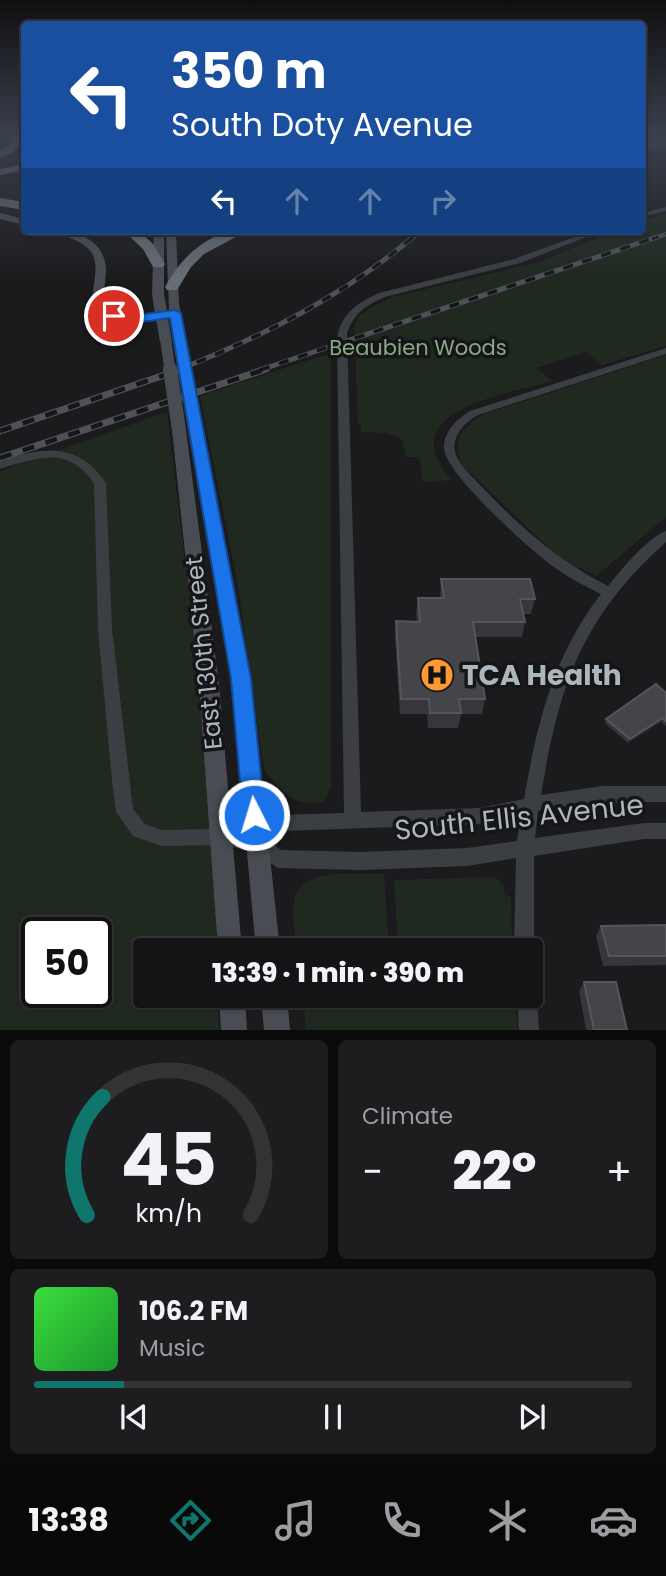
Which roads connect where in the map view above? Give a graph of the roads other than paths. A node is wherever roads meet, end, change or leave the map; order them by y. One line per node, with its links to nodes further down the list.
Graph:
1 (0, 201): 2 (highway)
2 (21, 205)
3 (666, 209): 4 (street)
4 (646, 214)
5 (0, 216): 6 (main road)
6 (21, 221)
7 (71, 235): 16 (main road)
8 (135, 235): 13 (highway)
9 (159, 235): 13 (main road, East 130th Street)
10 (172, 235): 14 (main road, East 130th Street)
11 (232, 235): 14 (highway)
12 (587, 235): 24 (street)
13 (158, 264): 16 (main road, East 130th Street)
14 (172, 287): 15 (main road, East 130th Street)
15 (175, 313): 16 (main road); 18 (main road, East 130th Street, bridge)
16 (162, 315): 18 (main road, East 130th Street, bridge)
17 (666, 351): 21 (street)
18 (188, 429): 26 (main road, East 130th Street); 27 (main road, East 130th Street)
19 (0, 465): 26 (street)
20 (666, 536): 21 (street)
21 (609, 592): 23 (street)
22 (666, 794): 23 (street, South Ellis Avenue)
23 (531, 806): 24 (street, South Ellis Avenue); 28 (street)
24 (353, 820): 27 (street, South Ellis Avenue)
25 (666, 831): 28 (street, South Ellis Avenue)
26 (222, 837): 27 (street); 29 (main road, East 130th Street)
27 (257, 842): 28 (street, South Ellis Avenue); 30 (main road, East 130th Street)
28 (523, 849): 31 (street)
29 (229, 938)
30 (267, 938)
31 (524, 938)
32 (233, 1008): 35 (main road)
33 (275, 1008): 36 (main road)
34 (528, 1008): 37 (street)
35 (234, 1030)
36 (277, 1030)
37 (529, 1030)

